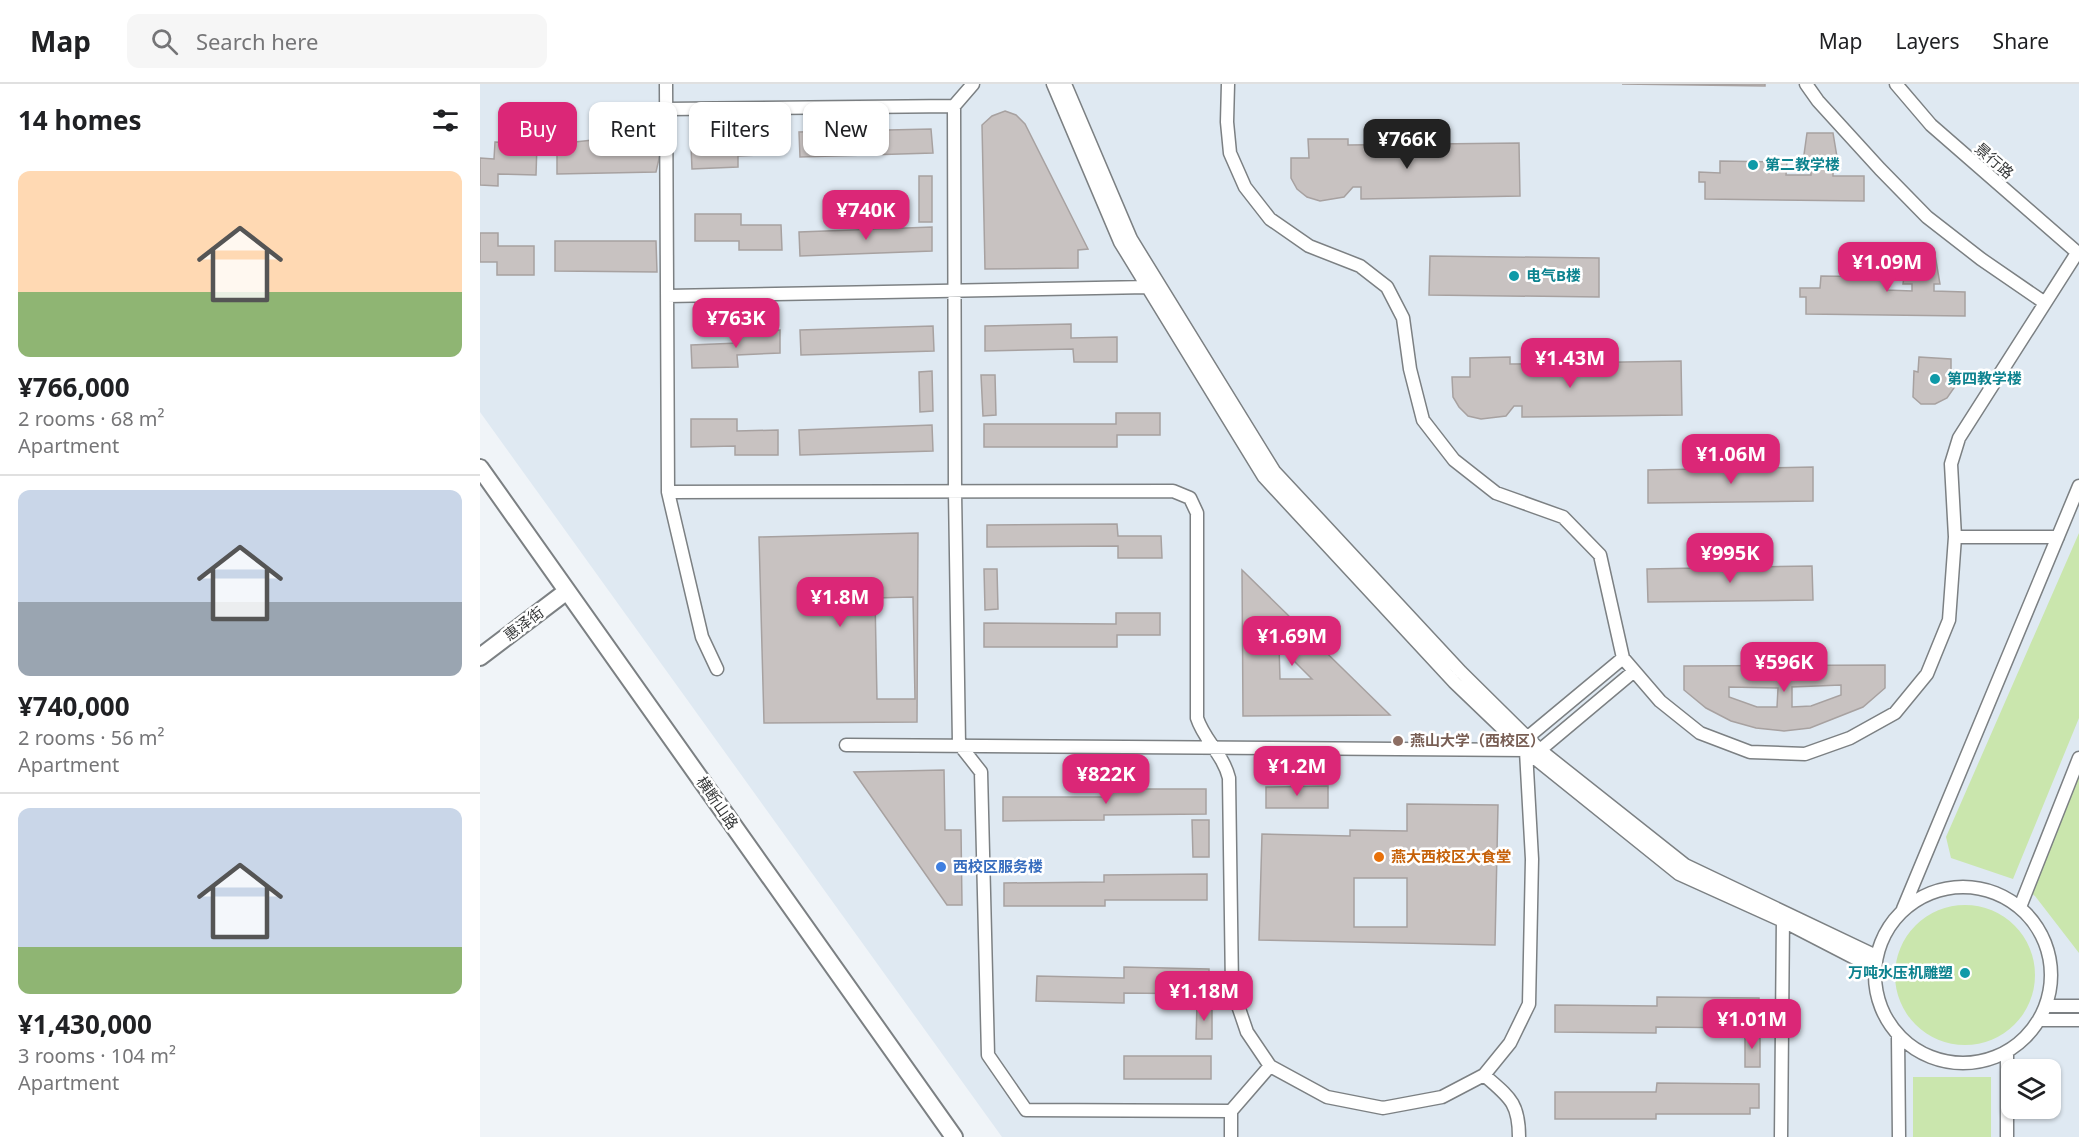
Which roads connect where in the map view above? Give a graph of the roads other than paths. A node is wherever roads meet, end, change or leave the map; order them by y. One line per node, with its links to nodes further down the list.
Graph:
1 (666, 84): 8 (street)
2 (973, 84): 9 (street)
3 (1053, 84): 13 (street)
4 (1065, 84): 13 (street)
5 (1228, 84): 25 (street)
6 (1806, 84): 16 (street)
7 (1896, 84): 12 (street, 景行路)
8 (666, 102)
9 (954, 106): 10 (street); 14 (street)
10 (677, 109)
11 (666, 156): 15 (street)
12 (2078, 253): 16 (street)
13 (1152, 284): 14 (street); 28 (street); 33 (street)
14 (954, 290): 15 (street); 19 (street)
15 (667, 296): 20 (street)
16 (2045, 303): 21 (street)
17 (480, 468): 23 (main road, 横断山路)
18 (2079, 486): 22 (street)
19 (955, 491): 20 (street); 29 (street); 31 (street)
20 (668, 492): 26 (street)
21 (1955, 537): 22 (street); 27 (street)
22 (2058, 537): 36 (street)
23 (567, 591): 24 (main road, 惠泽街); 48 (main road, 横断山路)
24 (480, 657)
25 (1623, 658): 27 (street); 28 (street)
26 (717, 669)
27 (1633, 672): 32 (street)
28 (1528, 737): 32 (street); 33 (street)
29 (959, 744): 30 (street); 31 (street); 47 (street)
30 (846, 745)
31 (1214, 747): 33 (street); 45 (street)
32 (1540, 750): 33 (street); 37 (street)
33 (1526, 751): 37 (street); 46 (street)
34 (2079, 758): 35 (street)
35 (2020, 907): 36 (street); 39 (street)
36 (1902, 910): 38 (street)
37 (1782, 916): 38 (street); 51 (street)
38 (1875, 962): 43 (street)
39 (2047, 1006): 40 (street); 41 (street)
40 (2079, 1006)
41 (2040, 1020): 42 (street); 44 (street)
42 (2079, 1020)
43 (1898, 1036): 44 (street); 52 (street)
44 (2007, 1053): 53 (street)
45 (1270, 1065): 46 (street); 47 (street)
46 (1484, 1075): 50 (street)
47 (1231, 1111): 49 (street)
48 (954, 1137)
49 (1231, 1137)
50 (1519, 1137)
51 (1782, 1137)
52 (1899, 1137)
53 (2007, 1137)

